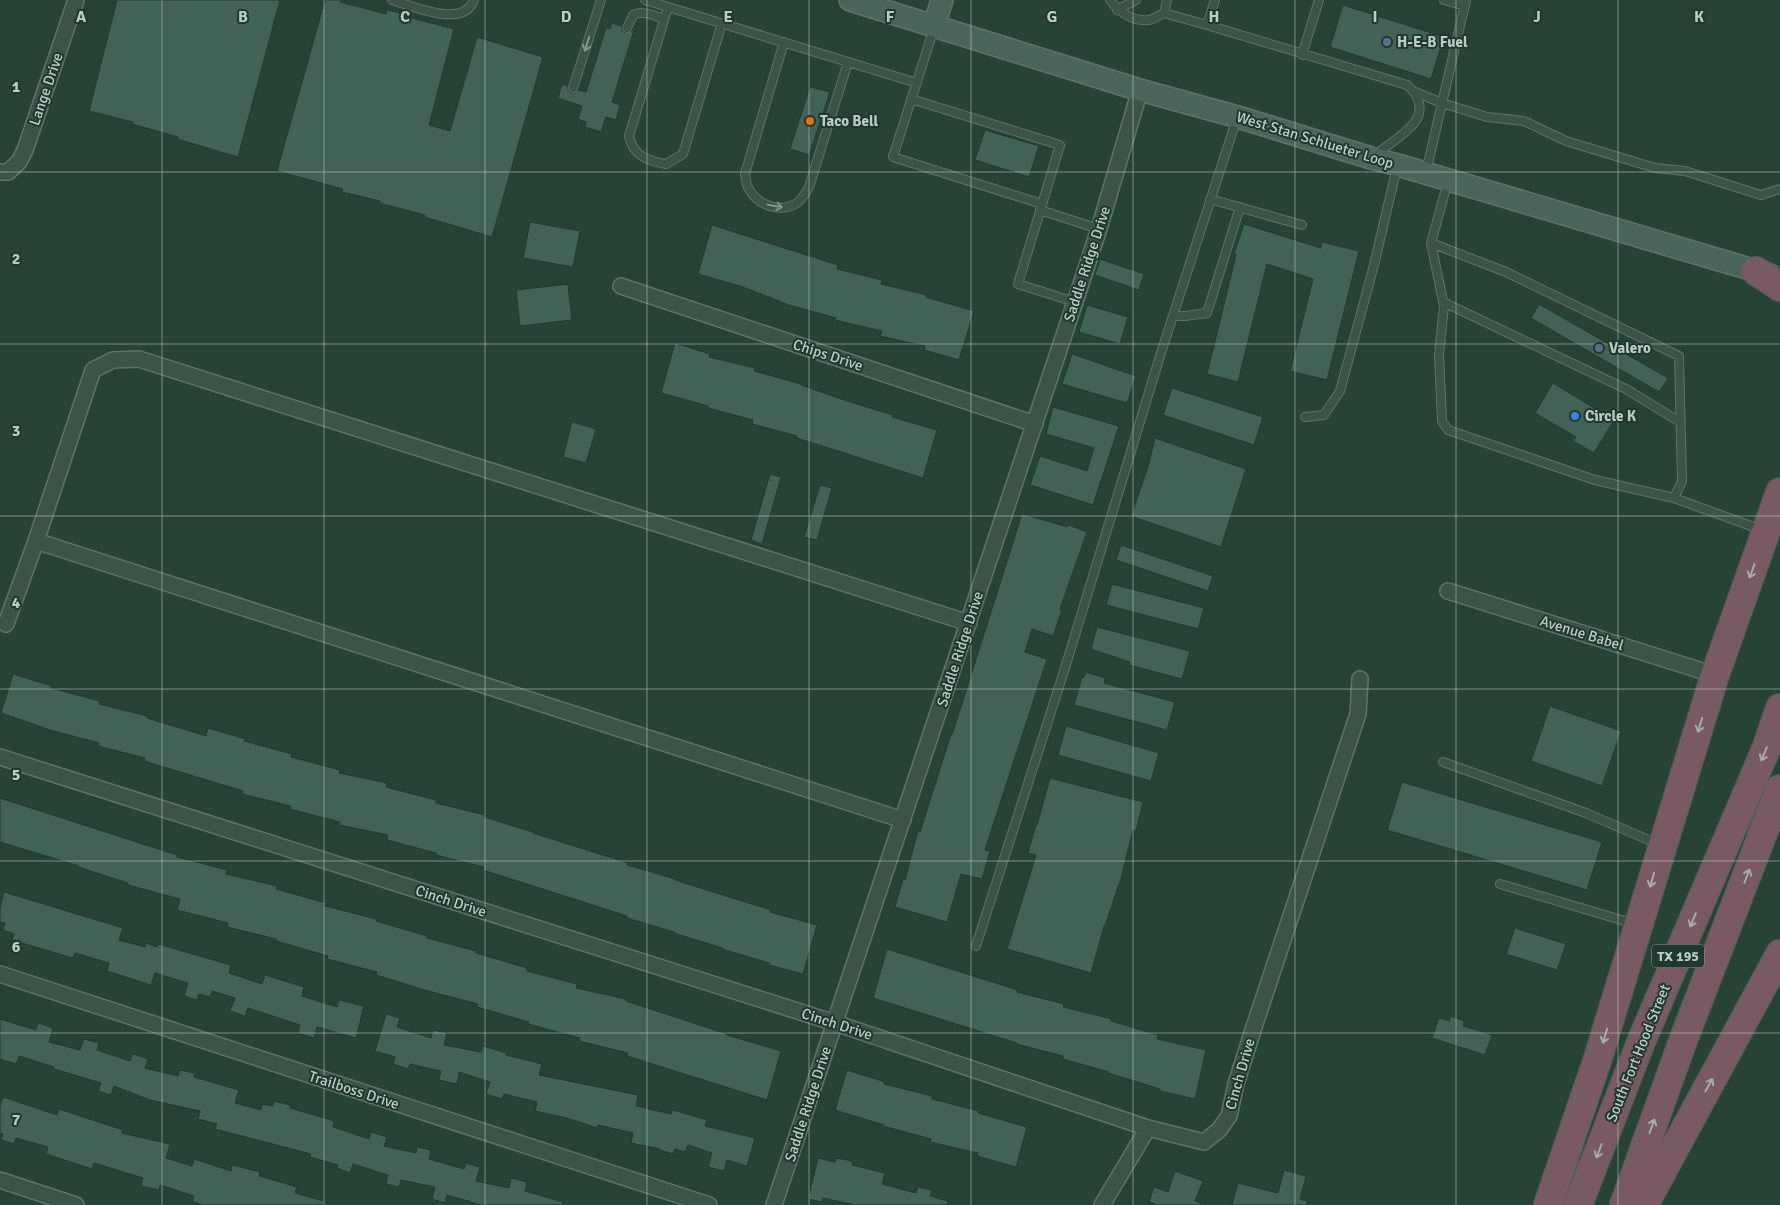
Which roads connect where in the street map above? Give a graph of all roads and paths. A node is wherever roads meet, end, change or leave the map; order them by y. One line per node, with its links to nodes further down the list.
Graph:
1 (76, 0): 35 (street, Lange Drive)
2 (392, 0): 3 (lane)
3 (474, 0)
4 (601, 0): 27 (lane, one-way to 27)
5 (645, 0): 15 (lane)
6 (850, 0): 20 (main road, West Stan Schlueter Loop)
7 (942, 0): 20 (main road)
8 (1110, 0): 16 (lane)
9 (1136, 0): 16 (lane)
10 (1167, 0): 17 (lane)
11 (1215, 0): 21 (lane)
12 (1319, 0): 24 (lane)
13 (1444, 0): 14 (lane)
14 (1466, 3): 31 (lane)
15 (668, 7): 18 (lane); 19 (lane)
16 (1117, 10): 17 (lane)
17 (1164, 13): 21 (lane)
18 (664, 20): 19 (lane); 22 (lane)
19 (722, 23): 23 (lane)
20 (934, 26): 26 (lane); 28 (main road, West Stan Schlueter Loop)
21 (1207, 26): 24 (lane)
22 (627, 28)
23 (784, 42): 25 (lane); 25 (lane, one-way to 25)
24 (1302, 54): 29 (lane)
25 (848, 62): 26 (lane)
26 (916, 83): 30 (lane)
27 (573, 88)
28 (1140, 90): 32 (main road, West Stan Schlueter Loop); 43 (street, Saddle Ridge Drive)
29 (1415, 92): 31 (lane); 33 (lane)
30 (911, 99): 40 (lane); 40 (lane)
31 (1442, 103): 36 (lane); 38 (lane)
32 (1238, 117): 33 (main road, West Stan Schlueter Loop); 39 (lane)
33 (1371, 158): 34 (main road, West Stan Schlueter Loop)
34 (1398, 165): 36 (main road, West Stan Schlueter Loop); 51 (lane)
35 (4, 172)
36 (1426, 174): 37 (main road, West Stan Schlueter Loop)
37 (1448, 181): 44 (lane); 45 (main road, West Stan Schlueter Loop)
38 (1780, 189)
39 (1210, 199): 41 (lane); 50 (lane)
40 (1041, 207): 43 (lane); 48 (lane)
41 (1240, 207): 42 (lane); 50 (lane)
42 (1302, 225)
43 (1099, 229): 48 (street, Saddle Ridge Drive)
44 (1431, 243): 49 (lane); 52 (lane)
45 (1772, 273): 47 (highway)
46 (621, 286): 53 (street, Chips Drive)
47 (1780, 286)
48 (1075, 302): 53 (street, Saddle Ridge Drive)
49 (1443, 302): 52 (lane); 55 (lane)
50 (1173, 316): 71 (lane)
51 (1305, 417)
52 (1680, 422): 55 (lane)
53 (1035, 424): 59 (street, Saddle Ridge Drive)
54 (1780, 492): 56 (highway)
55 (1674, 498): 56 (lane)
56 (1766, 532): 61 (highway, one-way to 61)
57 (36, 541): 59 (street); 60 (street); 67 (street)
58 (1448, 592): 61 (street, Avenue Babel)
59 (969, 623): 67 (street, Saddle Ridge Drive)
60 (6, 624)
61 (1715, 675): 68 (highway, one-way to 68)
62 (1360, 680): 75 (street, Cinch Drive)
63 (1780, 708): 82 (highway, South Fort Hood Street / TX 195, one-way to 82)
64 (0, 757): 74 (street, Cinch Drive)
65 (1443, 762): 68 (lane)
66 (1780, 789): 83 (highway, TX 195, one-way to 66)
67 (904, 820): 74 (street, Saddle Ridge Drive)
68 (1662, 846): 70 (highway, one-way to 70)
69 (1500, 884): 70 (lane)
70 (1640, 925): 81 (highway, one-way to 81)
71 (976, 946)
72 (1780, 954): 84 (highway, one-way to 72)
73 (0, 974): 78 (street, Trailboss Drive)
74 (835, 1023): 75 (street, Cinch Drive); 79 (street, Saddle Ridge Drive)
75 (1148, 1128): 80 (street)
76 (0, 1180): 77 (street)
77 (76, 1205)
78 (709, 1205)
79 (774, 1205)
80 (1102, 1205)
81 (1548, 1205)
82 (1578, 1205)
83 (1624, 1205)
84 (1644, 1205)

